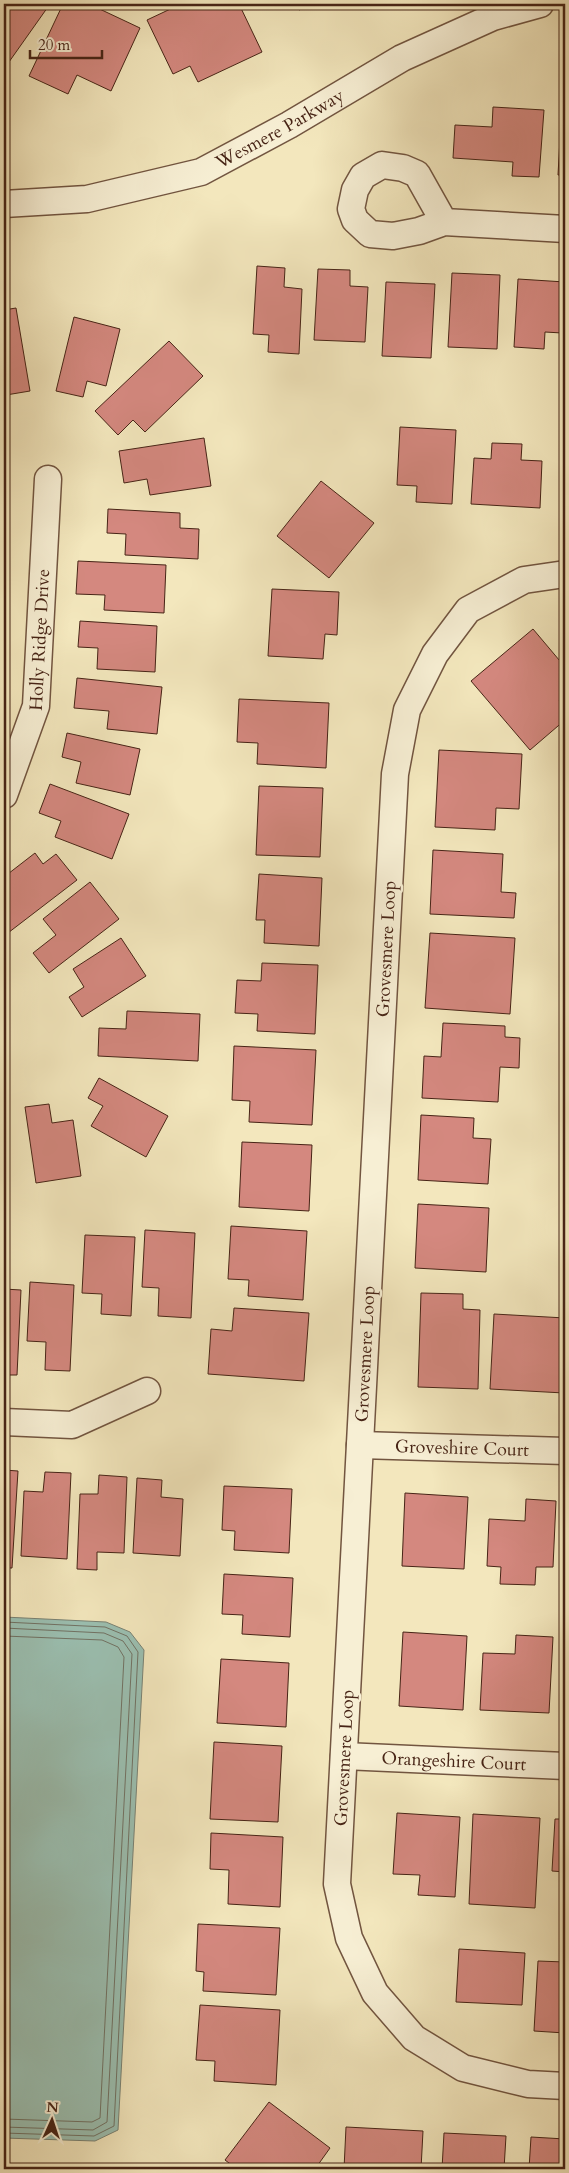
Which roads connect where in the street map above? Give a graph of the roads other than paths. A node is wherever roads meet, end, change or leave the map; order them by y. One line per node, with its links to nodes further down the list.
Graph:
1 (540, 4): 2 (street, Wesmere Parkway)
2 (4, 204)
3 (444, 222): 4 (street)
4 (565, 229)
5 (48, 479): 7 (street, Holly Ridge Drive)
6 (565, 574): 10 (street, Grovesmere Loop)
7 (4, 795)
8 (147, 1391): 9 (street)
9 (4, 1422)
10 (360, 1445): 11 (street, Groveshire Court); 12 (street, Grovesmere Loop)
11 (565, 1451)
12 (344, 1756): 13 (street, Orangeshire Court); 14 (street, Grovesmere Loop)
13 (565, 1766)
14 (565, 2086)

